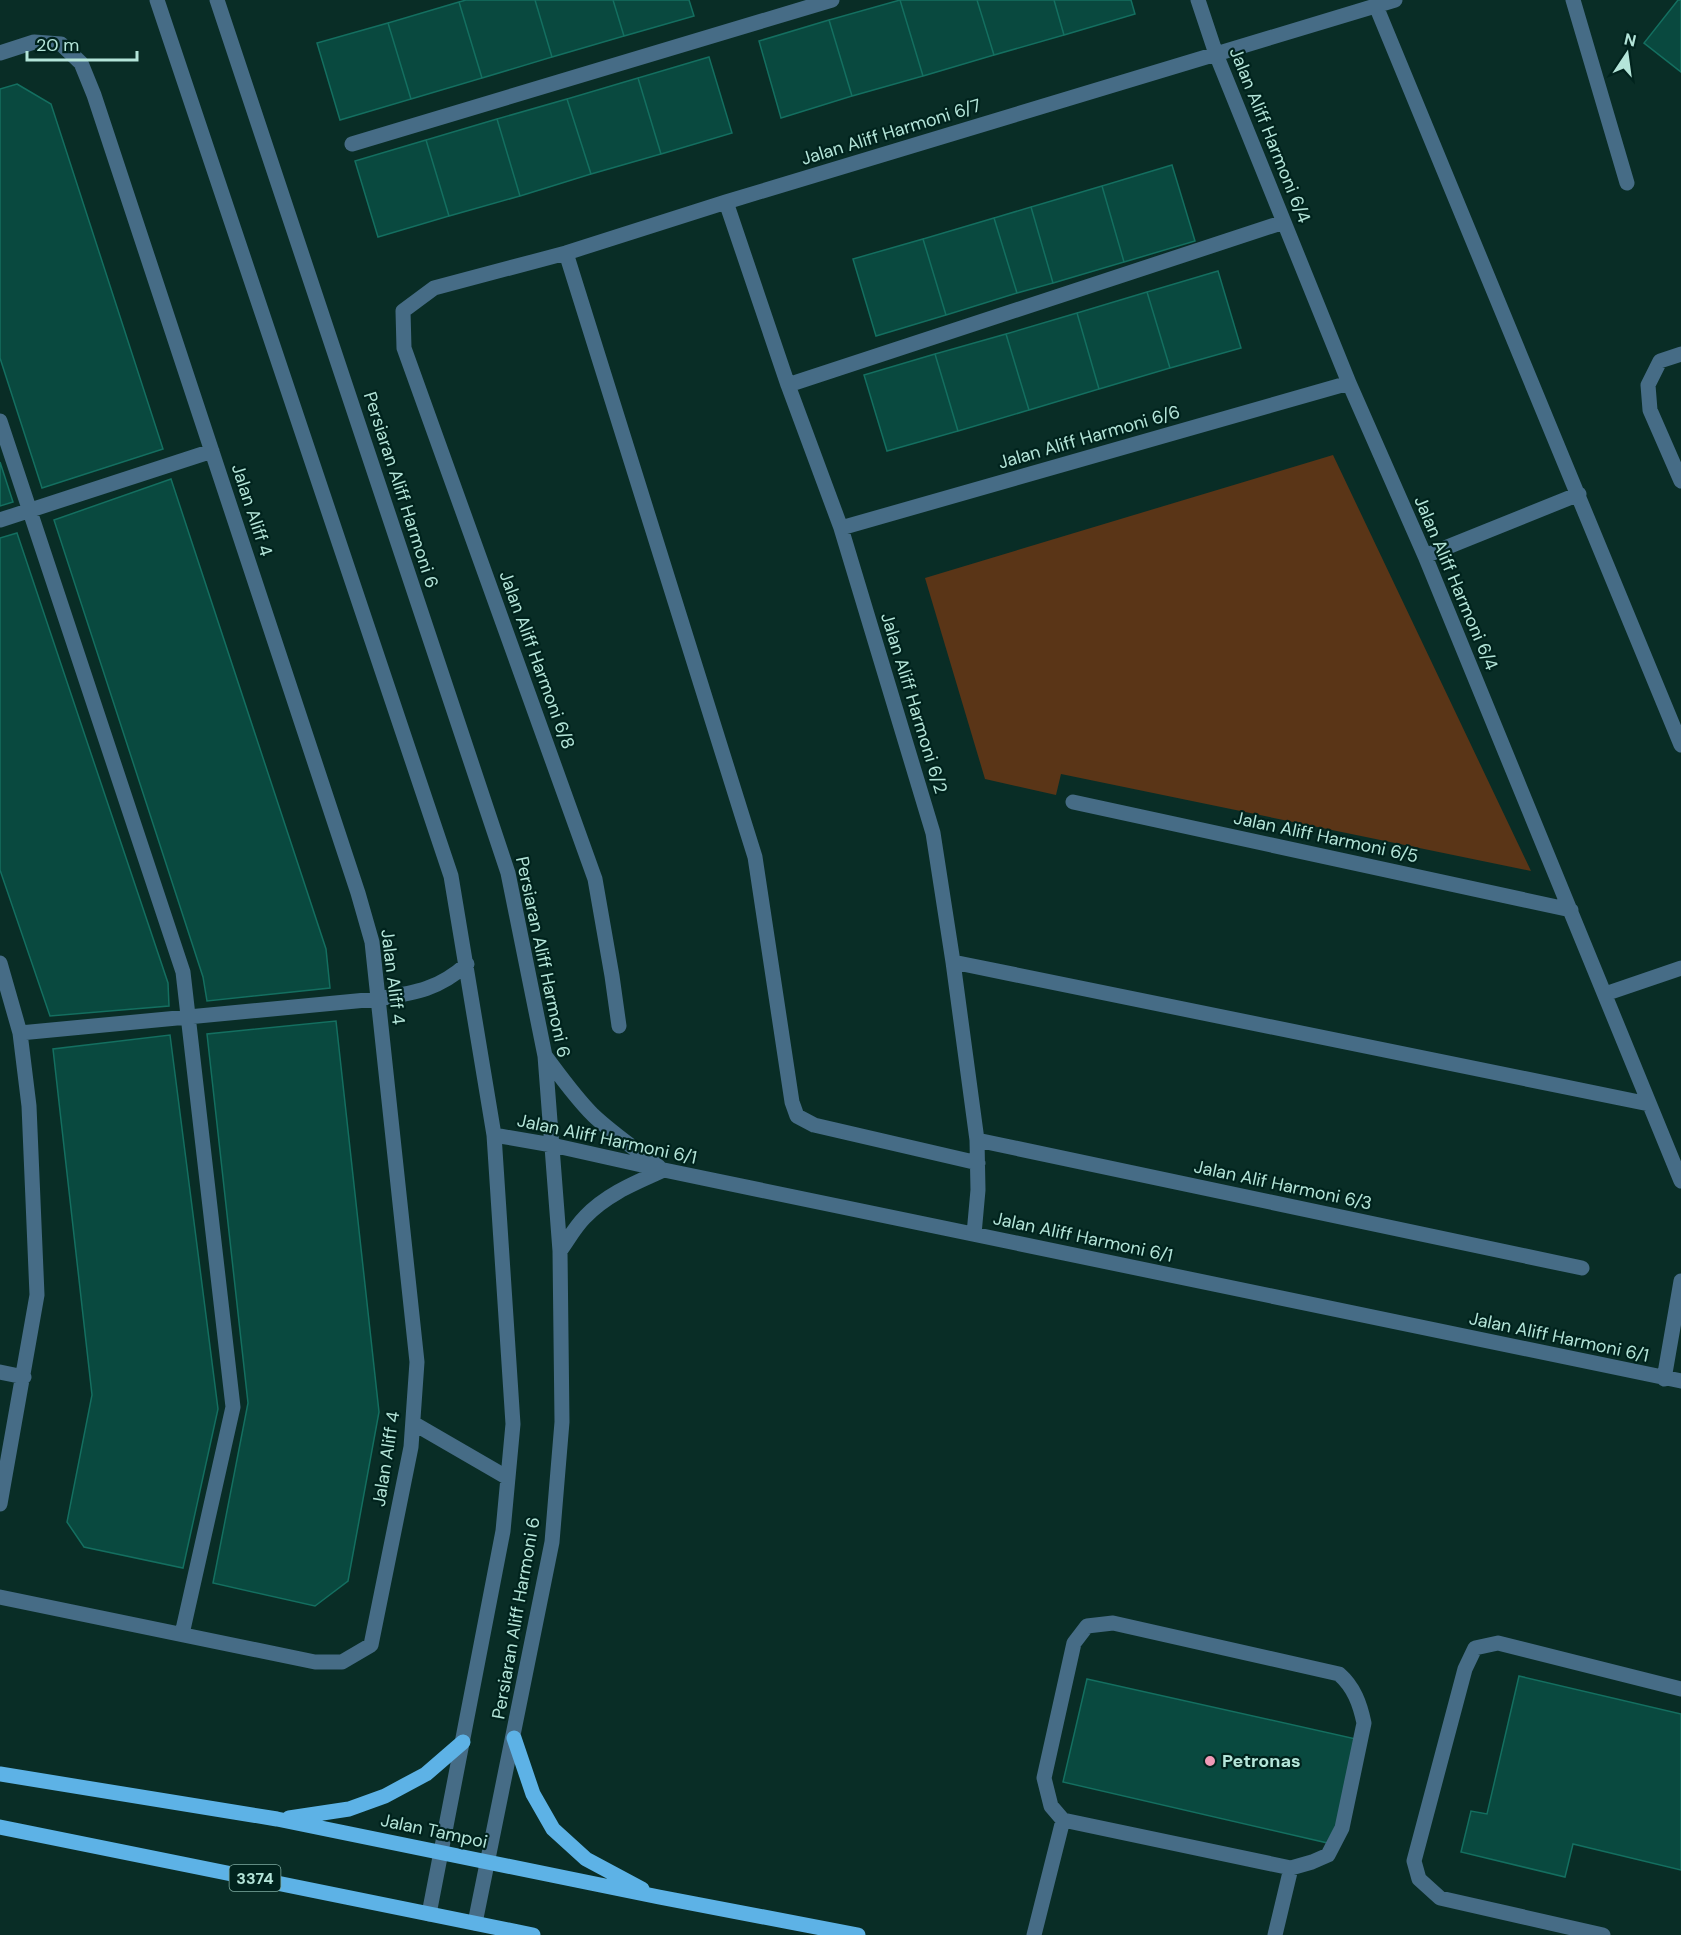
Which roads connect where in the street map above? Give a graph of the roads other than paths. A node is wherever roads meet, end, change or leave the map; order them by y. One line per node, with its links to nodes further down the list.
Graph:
1 (157, 0): 32 (street, Persiaran Aliff Harmoni 6)
2 (218, 0): 39 (street, Persiaran Aliff Harmoni 6)
3 (832, 0): 10 (street)
4 (1198, 0): 9 (street, Jalan Aliff Harmoni 6/4)
5 (1395, 0): 7 (street, Jalan Aliff Harmoni 6/7)
6 (1573, 0): 11 (street)
7 (1376, 6): 9 (street, Jalan Aliff Harmoni 6/7); 22 (street)
8 (0, 53): 20 (street, Jalan Aliff 4)
9 (1216, 54): 12 (street, Jalan Aliff Harmoni 6/7); 13 (street, Jalan Aliff Harmoni 6/4)
10 (352, 144)
11 (1627, 183)
12 (726, 202): 14 (street, Jalan Aliff Harmoni 6/7); 18 (street, Jalan Aliff Harmoni 6/2)
13 (1284, 222): 17 (street, Jalan Aliff Harmoni 6/4); 18 (street)
14 (566, 253): 15 (street, Jalan Aliff Harmoni 6/7); 44 (street)
15 (403, 311): 37 (street, Jalan Aliff Harmoni 6/8)
16 (1681, 354): 21 (street)
17 (1349, 383): 25 (street, Jalan Aliff Harmoni 6/6); 26 (street, Jalan Aliff Harmoni 6/4)
18 (788, 384): 25 (street, Jalan Aliff Harmoni 6/2)
19 (0, 421): 23 (street)
20 (212, 451): 23 (street); 35 (street, Jalan Aliff 4)
21 (1681, 481)
22 (1579, 494): 26 (street); 27 (street)
23 (30, 510): 24 (street); 36 (street)
24 (0, 520)
25 (841, 528): 30 (street, Jalan Aliff Harmoni 6/2)
26 (1425, 556): 29 (street, Jalan Aliff Harmoni 6/4)
27 (1681, 745)
28 (1073, 802): 29 (street, Jalan Aliff Harmoni 6/5)
29 (1571, 910): 34 (street, Jalan Aliff Harmoni 6/4)
30 (953, 962): 40 (street); 42 (street, Jalan Aliff Harmoni 6/2)
31 (0, 963): 38 (street)
32 (467, 964): 35 (street); 41 (street, Persiaran Aliff Harmoni 6)
33 (1681, 968): 34 (street)
34 (1605, 994): 40 (street, Jalan Aliff Harmoni 6/4)
35 (377, 999): 36 (street); 55 (street, Jalan Aliff 4)
36 (188, 1017): 38 (street); 59 (street)
37 (618, 1026)
38 (20, 1033): 52 (street)
39 (545, 1056): 43 (street, Persiaran Aliff Harmoni 6); 45 (street)
40 (1649, 1104): 46 (street, Jalan Aliff Harmoni 6/4)
41 (494, 1136): 43 (street, Jalan Aliff Harmoni 6/1); 56 (street, Persiaran Aliff Harmoni 6)
42 (977, 1140): 44 (street, Jalan Aliff Harmoni 6/2); 49 (street, Jalan Alif Harmoni 6/3)
43 (552, 1145): 45 (street, Jalan Aliff Harmoni 6/1); 48 (street, Persiaran Aliff Harmoni 6)
44 (978, 1163): 47 (street, Jalan Aliff Harmoni 6/2)
45 (664, 1170): 47 (street, Jalan Aliff Harmoni 6/1); 48 (street)
46 (1681, 1181)
47 (974, 1234): 53 (street, Jalan Aliff Harmoni 6/1)
48 (560, 1251): 61 (street, Persiaran Aliff Harmoni 6)
49 (1582, 1268)
50 (1681, 1281): 53 (street)
51 (0, 1372): 52 (street)
52 (24, 1377): 57 (street)
53 (1664, 1379): 54 (street, Jalan Aliff Harmoni 6/1)
54 (1681, 1381)
55 (413, 1423): 56 (street); 59 (street, Jalan Aliff 4)
56 (508, 1478): 62 (street, Persiaran Aliff Harmoni 6)
57 (0, 1504)
58 (0, 1597): 59 (street, Jalan Aliff 4)
59 (182, 1634)
60 (1681, 1689): 77 (street)
61 (514, 1738): 68 (street, Persiaran Aliff Harmoni 6); 70 (main road)
62 (463, 1742): 64 (main road); 67 (street, Persiaran Aliff Harmoni 6)
63 (0, 1773): 64 (main road, Jalan Tampoi)
64 (277, 1819): 67 (main road, Jalan Tampoi)
65 (1063, 1820): 69 (street); 69 (street); 75 (street)
66 (0, 1827): 71 (main road, 3374)
67 (441, 1852): 68 (main road, Jalan Tampoi); 71 (street, Persiaran Aliff Harmoni 6)
68 (488, 1862): 70 (main road, Jalan Tampoi); 72 (street, Persiaran Aliff Harmoni 6)
69 (1291, 1868): 76 (street)
70 (659, 1898): 74 (main road, Jalan Tampoi)
71 (429, 1914): 72 (main road, 3374)
72 (475, 1923): 73 (main road, 3374)
73 (533, 1935)
74 (858, 1935)
75 (1034, 1935)
76 (1275, 1935)
77 (1603, 1935)

